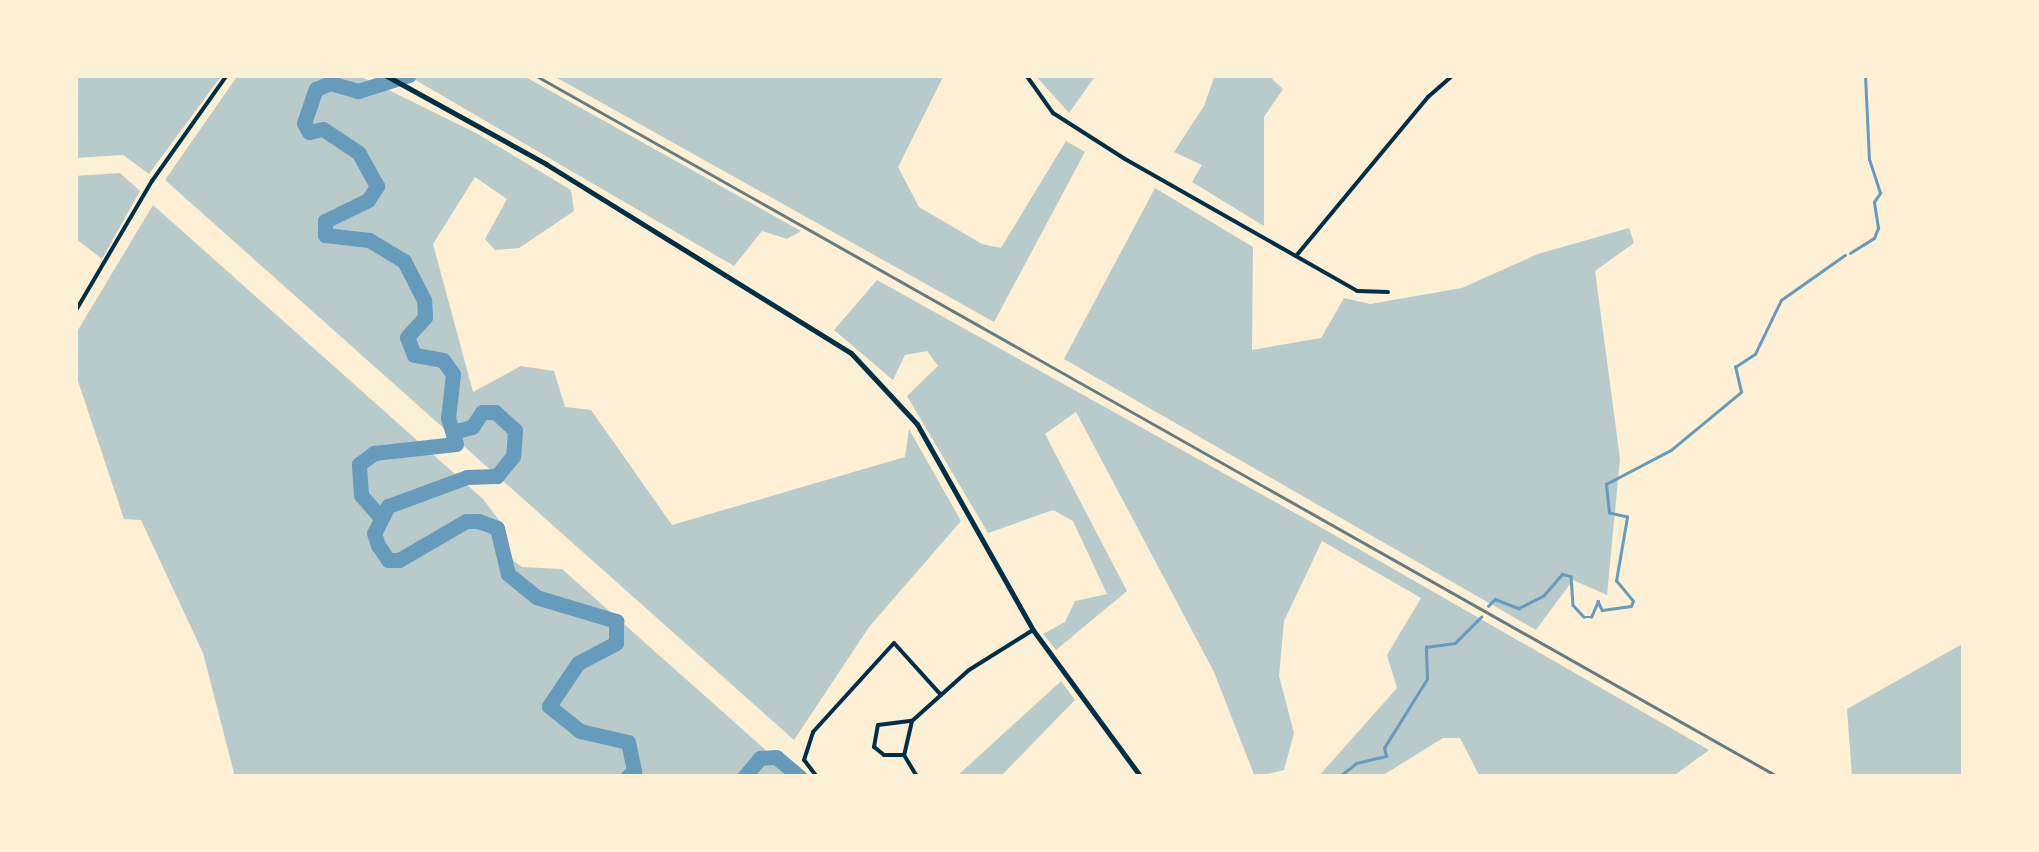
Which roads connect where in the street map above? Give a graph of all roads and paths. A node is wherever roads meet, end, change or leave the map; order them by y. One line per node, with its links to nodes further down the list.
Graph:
1 (228, 75): 7 (street)
2 (385, 75): 8 (main road)
3 (1026, 75): 5 (street)
4 (1454, 75): 5 (street)
5 (1296, 256): 6 (street)
6 (1388, 292)
7 (75, 312)
8 (1033, 630): 9 (street); 14 (main road)
9 (940, 694): 10 (street); 12 (street)
10 (912, 721): 11 (street); 11 (street)
11 (904, 755): 13 (street)
12 (816, 777)
13 (917, 777)
14 (1141, 777)

